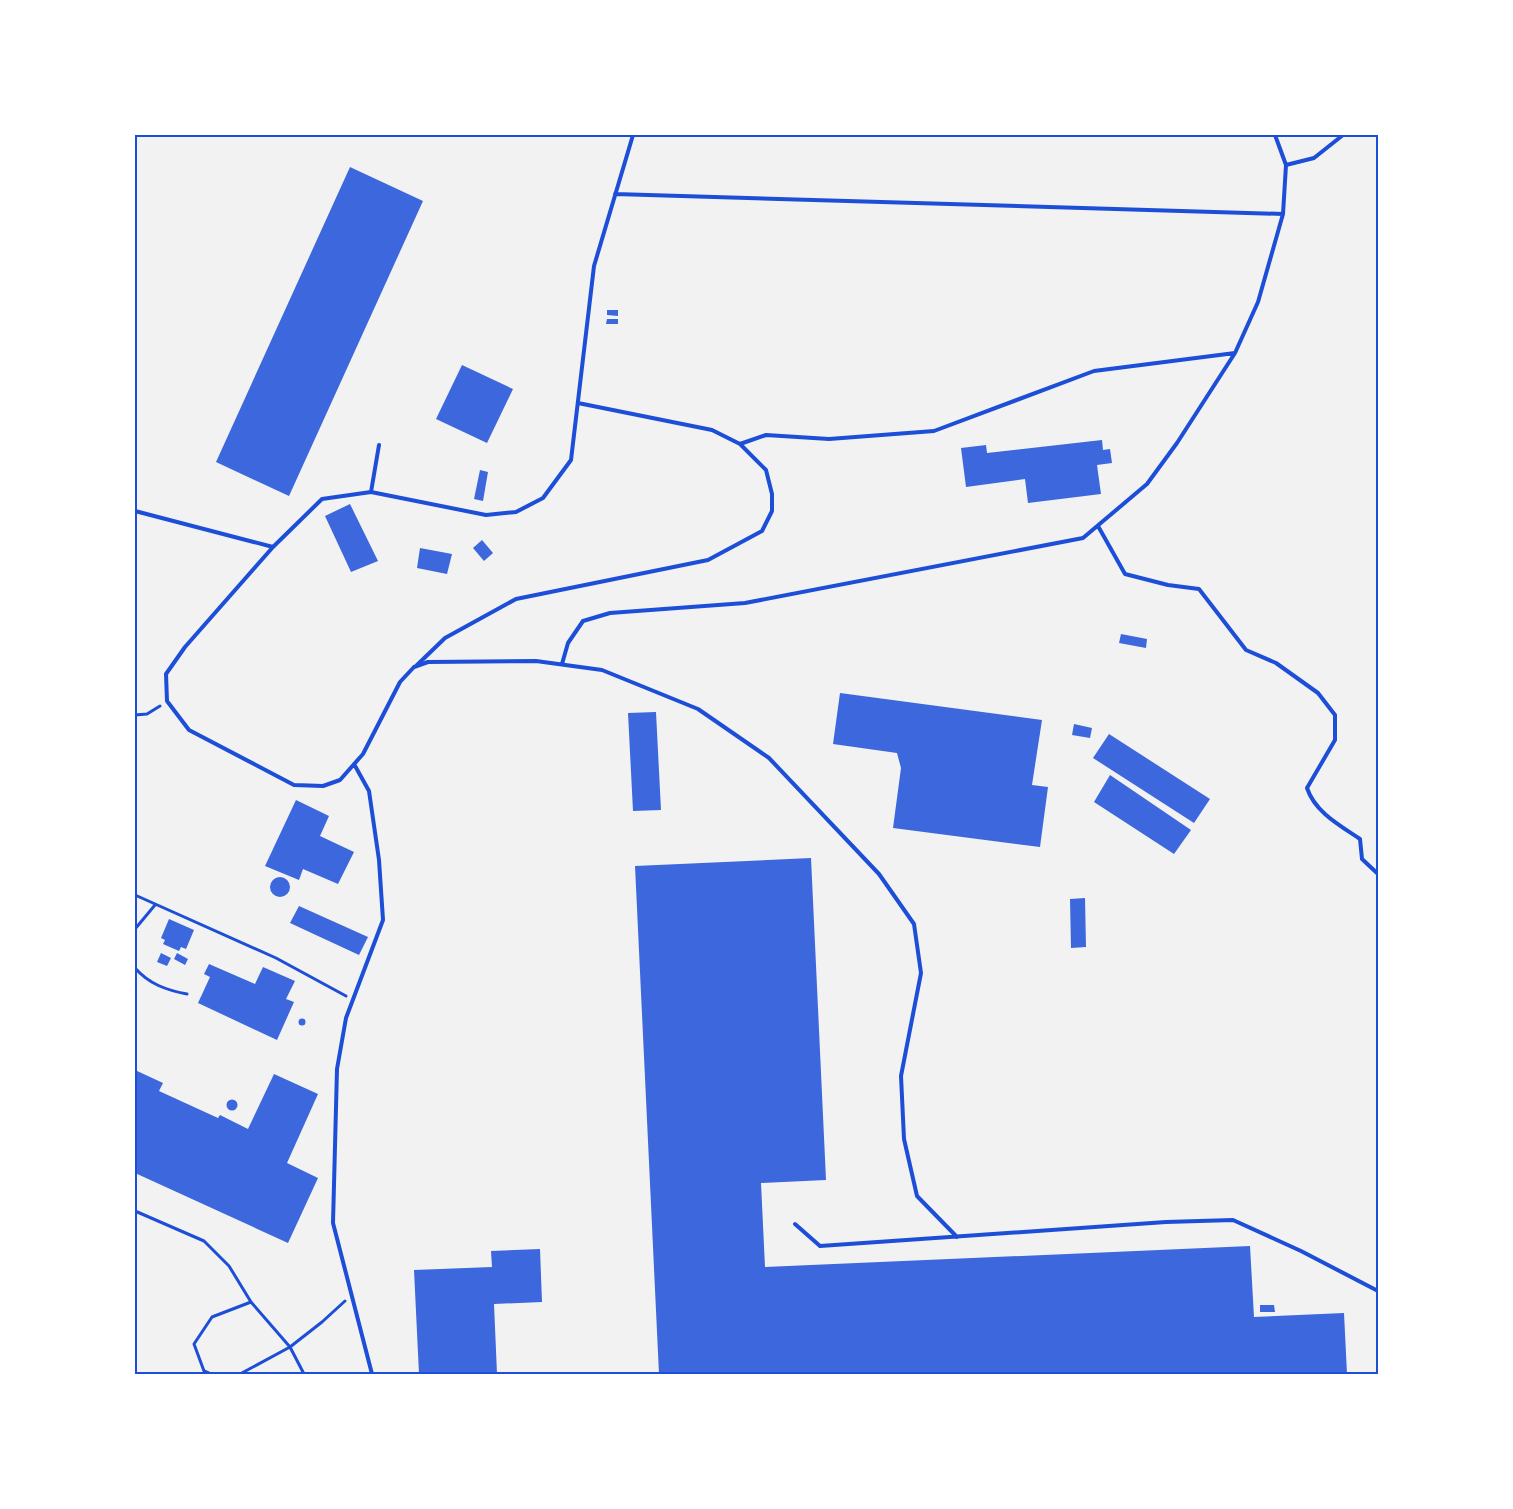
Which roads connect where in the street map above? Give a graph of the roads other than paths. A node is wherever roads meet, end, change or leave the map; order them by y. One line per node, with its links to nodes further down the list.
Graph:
1 (633, 135): 5 (lane)
2 (1275, 135): 4 (lane)
3 (1343, 135): 4 (lane)
4 (1286, 165): 6 (lane)
5 (615, 194): 6 (lane); 8 (lane)
6 (1283, 214): 7 (lane)
7 (1235, 353): 9 (lane); 13 (lane)
8 (578, 403): 9 (lane); 11 (lane)
9 (740, 444): 16 (lane)
10 (379, 445): 11 (lane)
11 (371, 492): 14 (lane)
12 (135, 511): 14 (lane)
13 (1098, 526): 15 (lane); 18 (lane)
14 (273, 548): 17 (lane)
15 (562, 664): 16 (lane); 20 (lane)
16 (414, 667): 17 (lane)
17 (354, 764): 22 (lane)
18 (1378, 874)
19 (795, 1224): 20 (lane)
20 (957, 1237): 21 (lane)
21 (1378, 1291)
22 (372, 1374)

